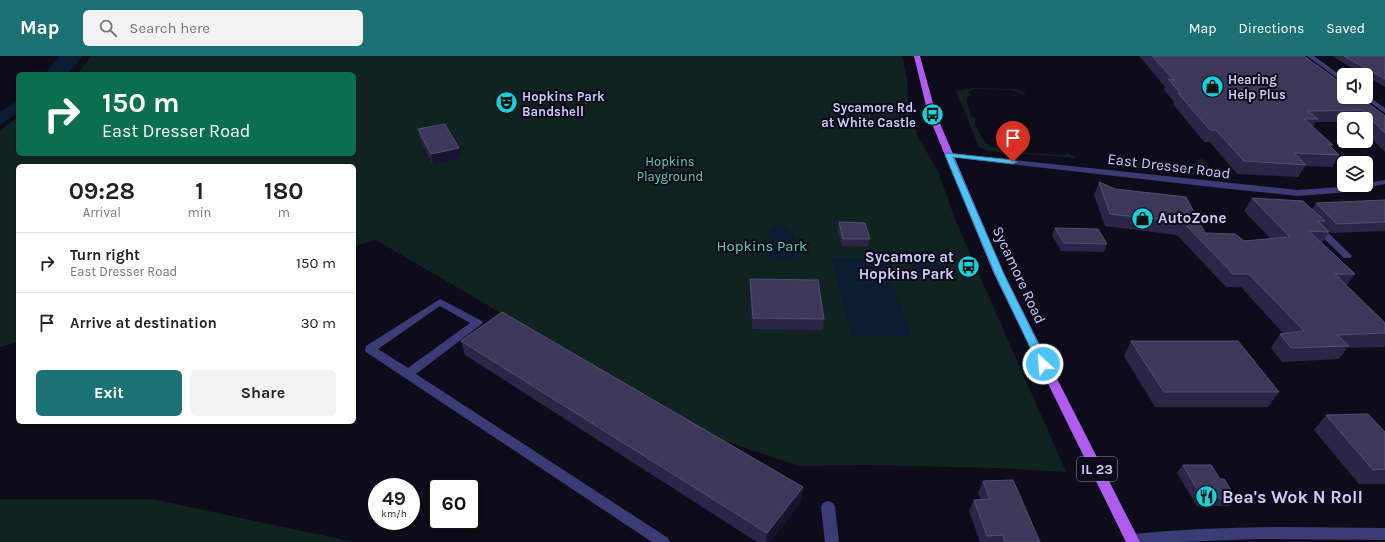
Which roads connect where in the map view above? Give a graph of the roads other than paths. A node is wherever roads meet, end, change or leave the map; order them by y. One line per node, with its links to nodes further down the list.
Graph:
1 (917, 56): 8 (main road, Sycamore Road / IL 23)
2 (1310, 56): 3 (street)
3 (1337, 75)
4 (1373, 98): 5 (street)
5 (1385, 99)
6 (1373, 102): 7 (street)
7 (1385, 110)
8 (949, 155): 10 (street, East Dresser Road); 17 (main road, Sycamore Road / IL 23)
9 (1385, 182): 10 (street, East Dresser Road)
10 (1282, 191): 11 (street)
11 (1291, 201)
12 (1312, 223): 13 (street)
13 (1346, 256)
14 (408, 373): 14 (street); 18 (street)
15 (828, 507): 19 (street)
16 (1385, 534): 17 (street)
17 (1132, 541)
18 (663, 542)
19 (832, 542)

